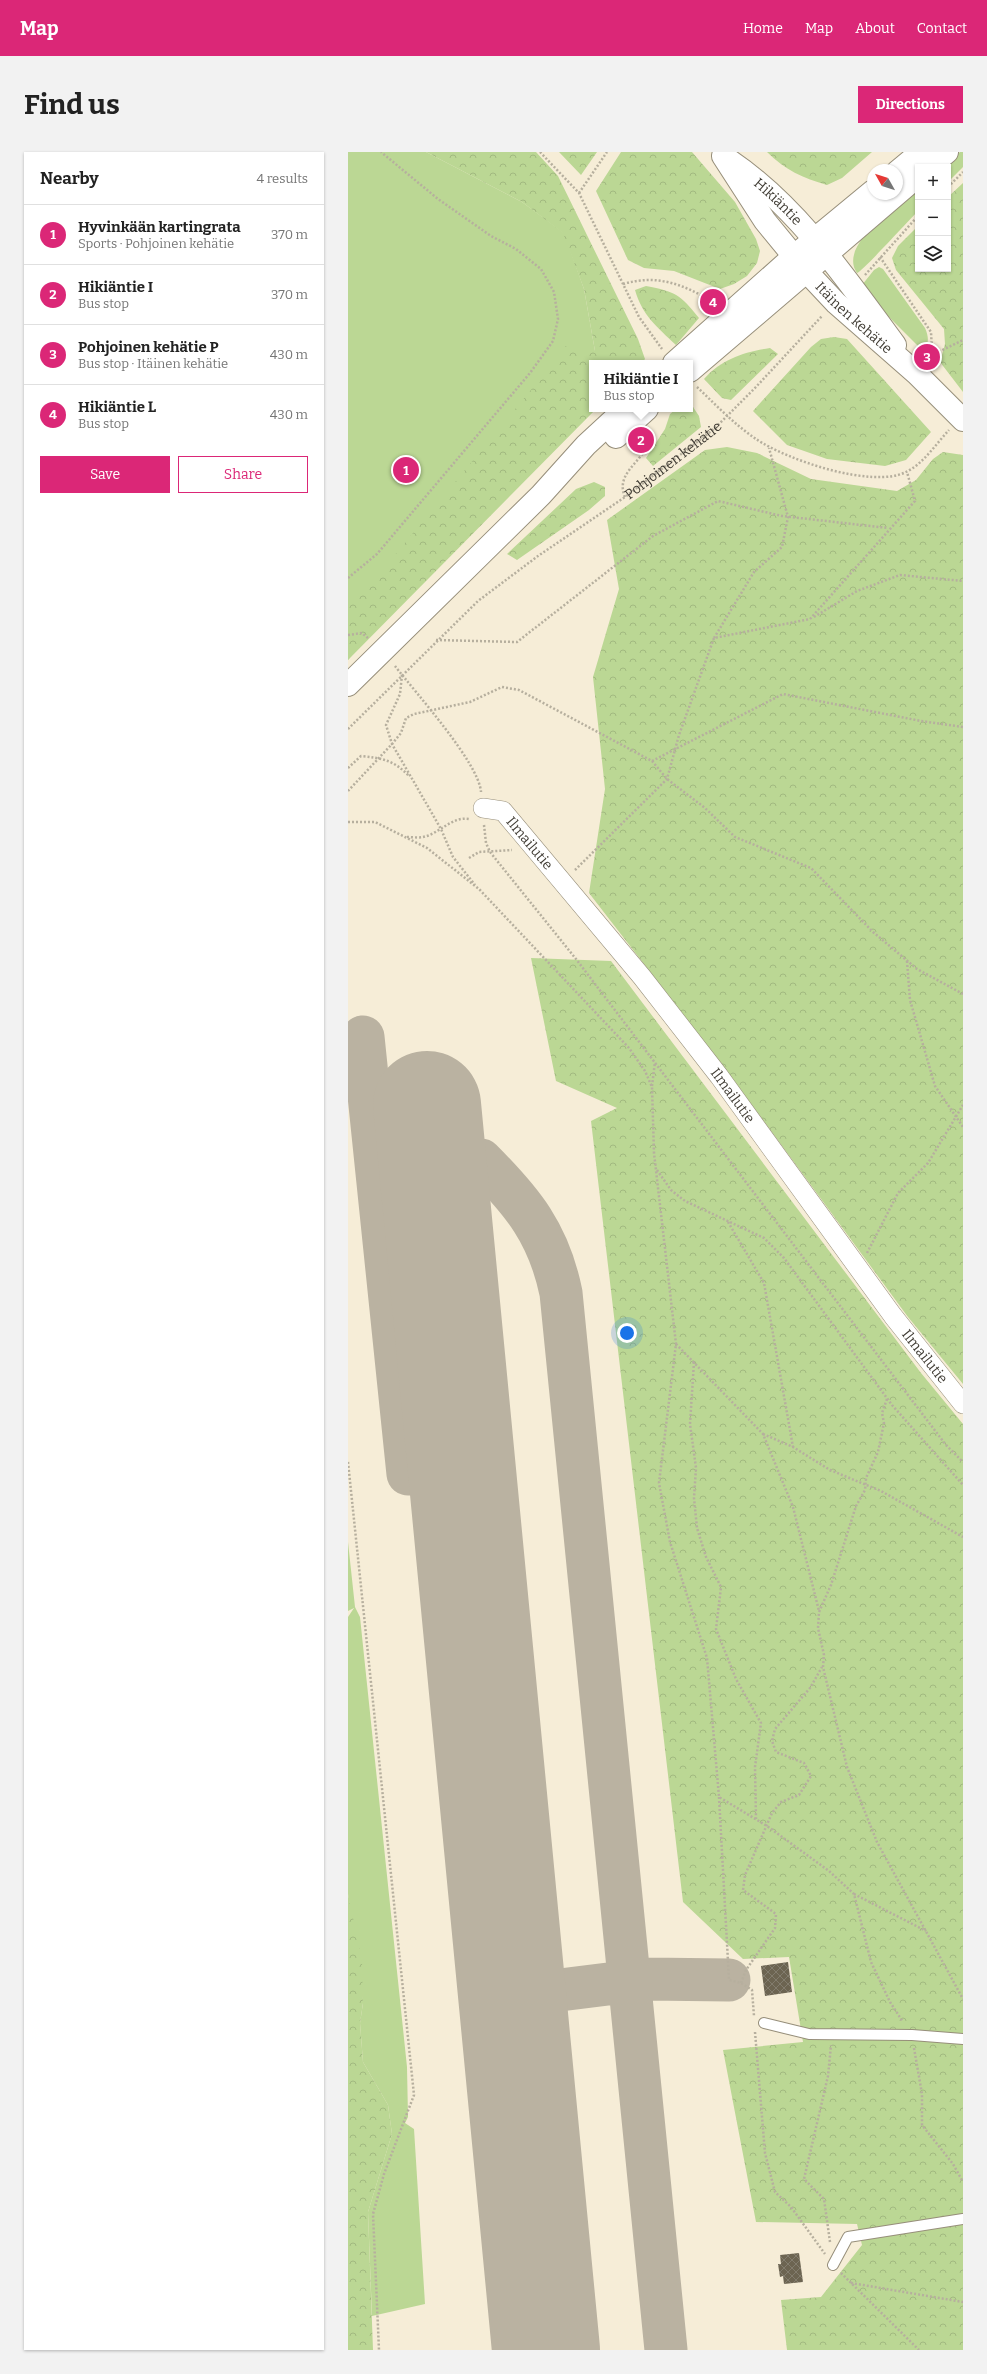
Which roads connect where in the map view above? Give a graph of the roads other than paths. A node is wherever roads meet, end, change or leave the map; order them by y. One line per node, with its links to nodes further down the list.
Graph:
1 (921, 152): 5 (main road)
2 (946, 152): 4 (main road)
3 (721, 154): 8 (main road, Hikiäntie); 9 (main road, Hikiäntie)
4 (932, 164)
5 (903, 167)
6 (915, 178): 8 (main road)
7 (867, 197): 8 (main road)
8 (820, 247): 9 (main road); 11 (main road, Itäinen kehätie)
9 (799, 264): 10 (main road); 11 (main road, Itäinen kehätie); 12 (main road)
10 (671, 359)
11 (922, 366): 15 (main road, Itäinen kehätie)
12 (693, 376)
13 (622, 412): 16 (main road)
14 (644, 412): 16 (main road)
15 (962, 418)
16 (541, 495): 17 (main road)
17 (348, 685)
18 (483, 815): 19 (street, Ilmailutie)
19 (963, 1404)
20 (764, 2023): 21 (lane)
21 (963, 2039)
22 (963, 2219): 23 (lane)
23 (833, 2265)

